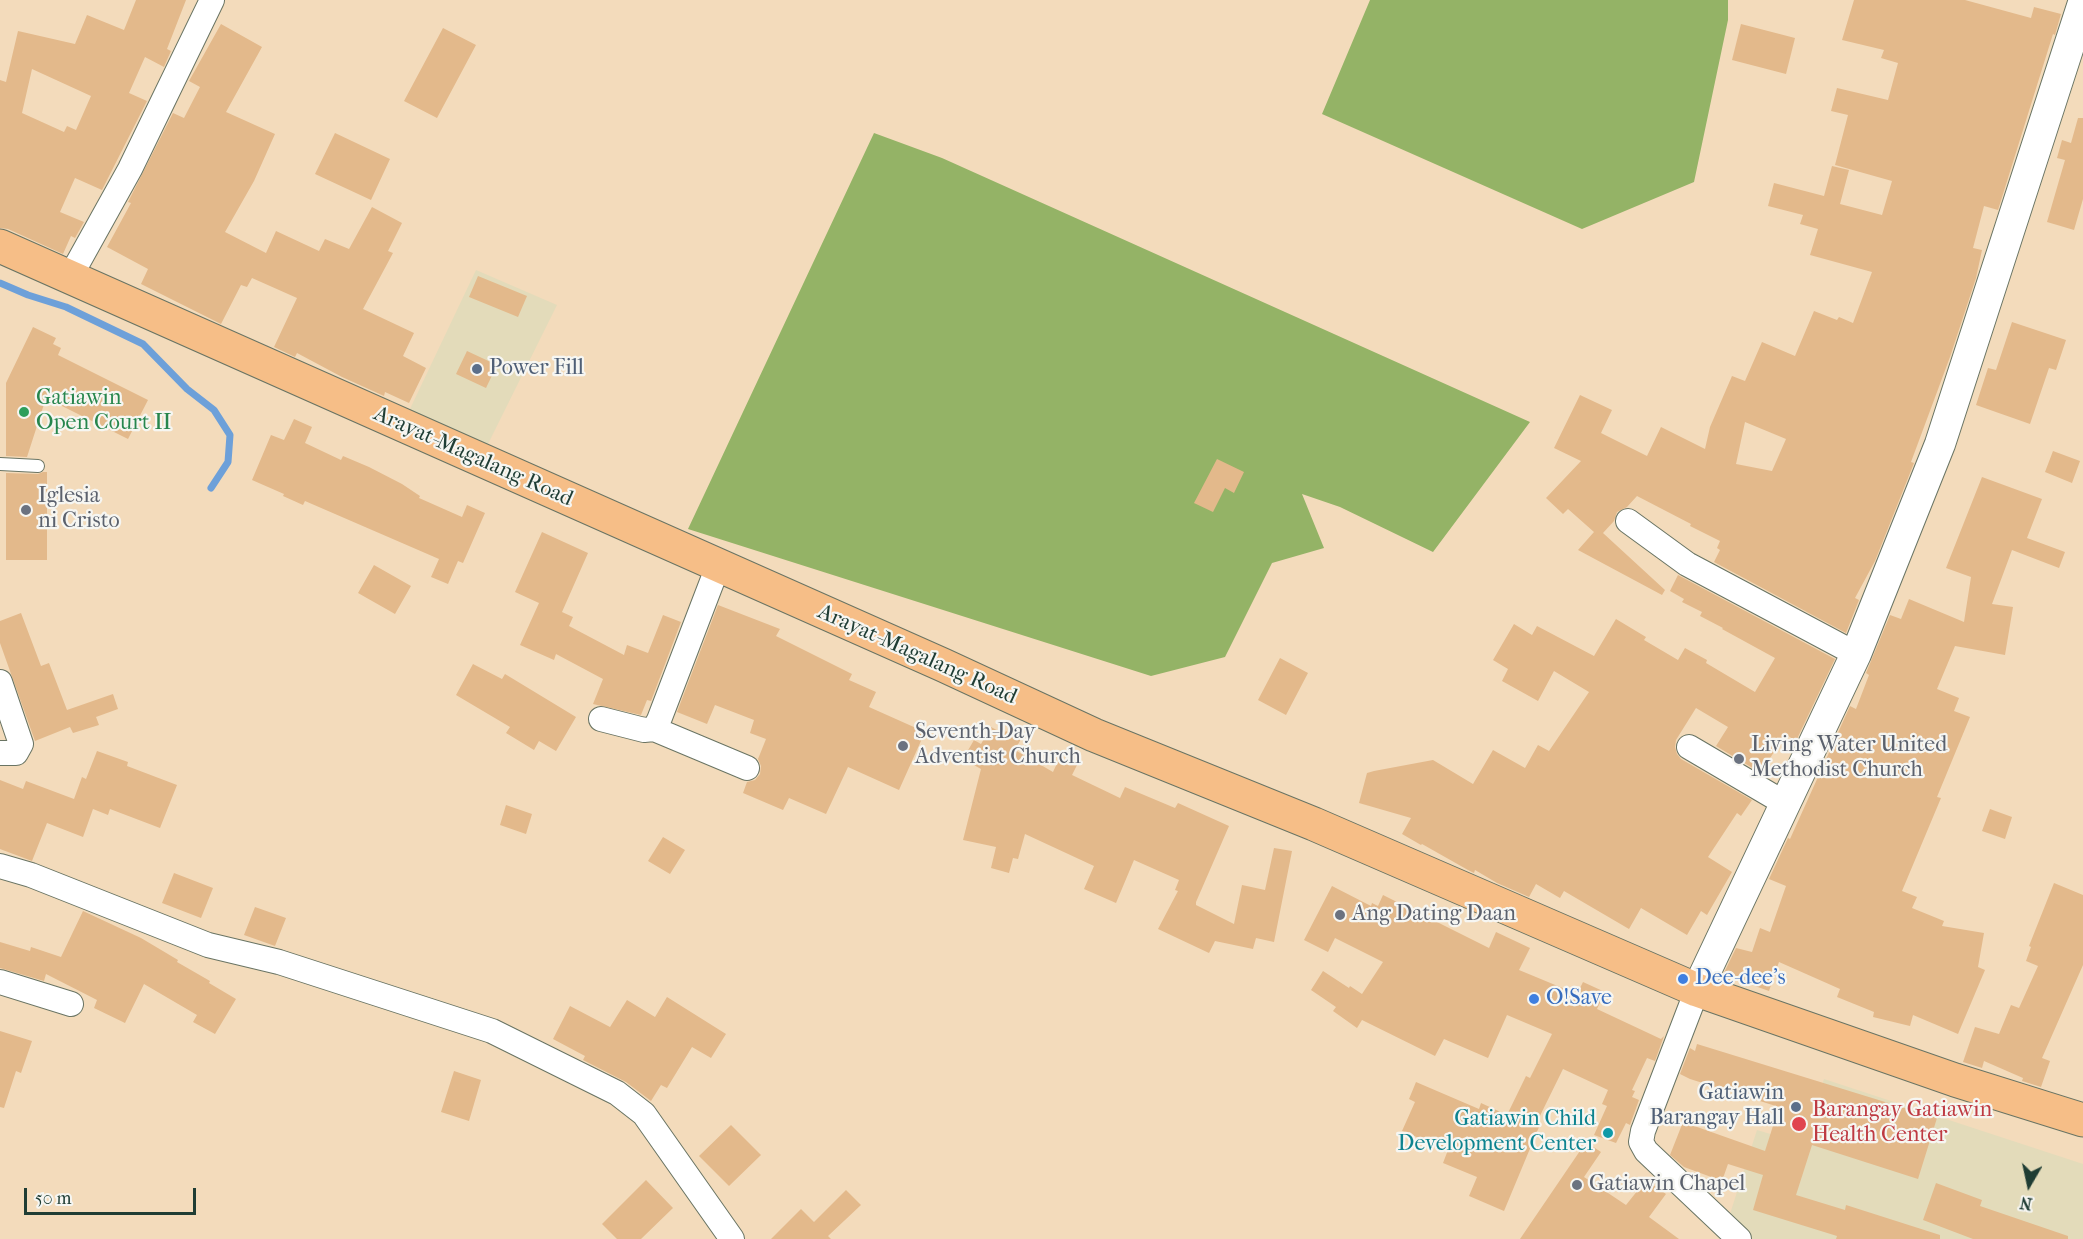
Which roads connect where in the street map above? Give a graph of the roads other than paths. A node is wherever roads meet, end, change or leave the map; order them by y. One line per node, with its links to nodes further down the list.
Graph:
1 (212, 0): 4 (street)
2 (2083, 3): 9 (street)
3 (0, 246): 4 (main road, Arayat-Magalang Road)
4 (70, 277): 8 (main road, Arayat-Magalang Road)
5 (0, 464): 6 (lane)
6 (38, 466)
7 (1628, 521): 9 (street)
8 (718, 566): 12 (street); 19 (main road, Arayat-Magalang Road)
9 (1856, 654): 16 (street)
10 (0, 682): 14 (street)
11 (601, 719): 12 (street)
12 (654, 729): 15 (street)
13 (1689, 747): 16 (street)
14 (0, 753)
15 (747, 768)
16 (1786, 804): 19 (street)
17 (0, 866): 22 (street)
18 (0, 982): 20 (street)
19 (1697, 990): 21 (main road, Arayat-Magalang Road); 23 (street)
20 (71, 1004)
21 (2083, 1120)
22 (732, 1239)
23 (1738, 1239)

